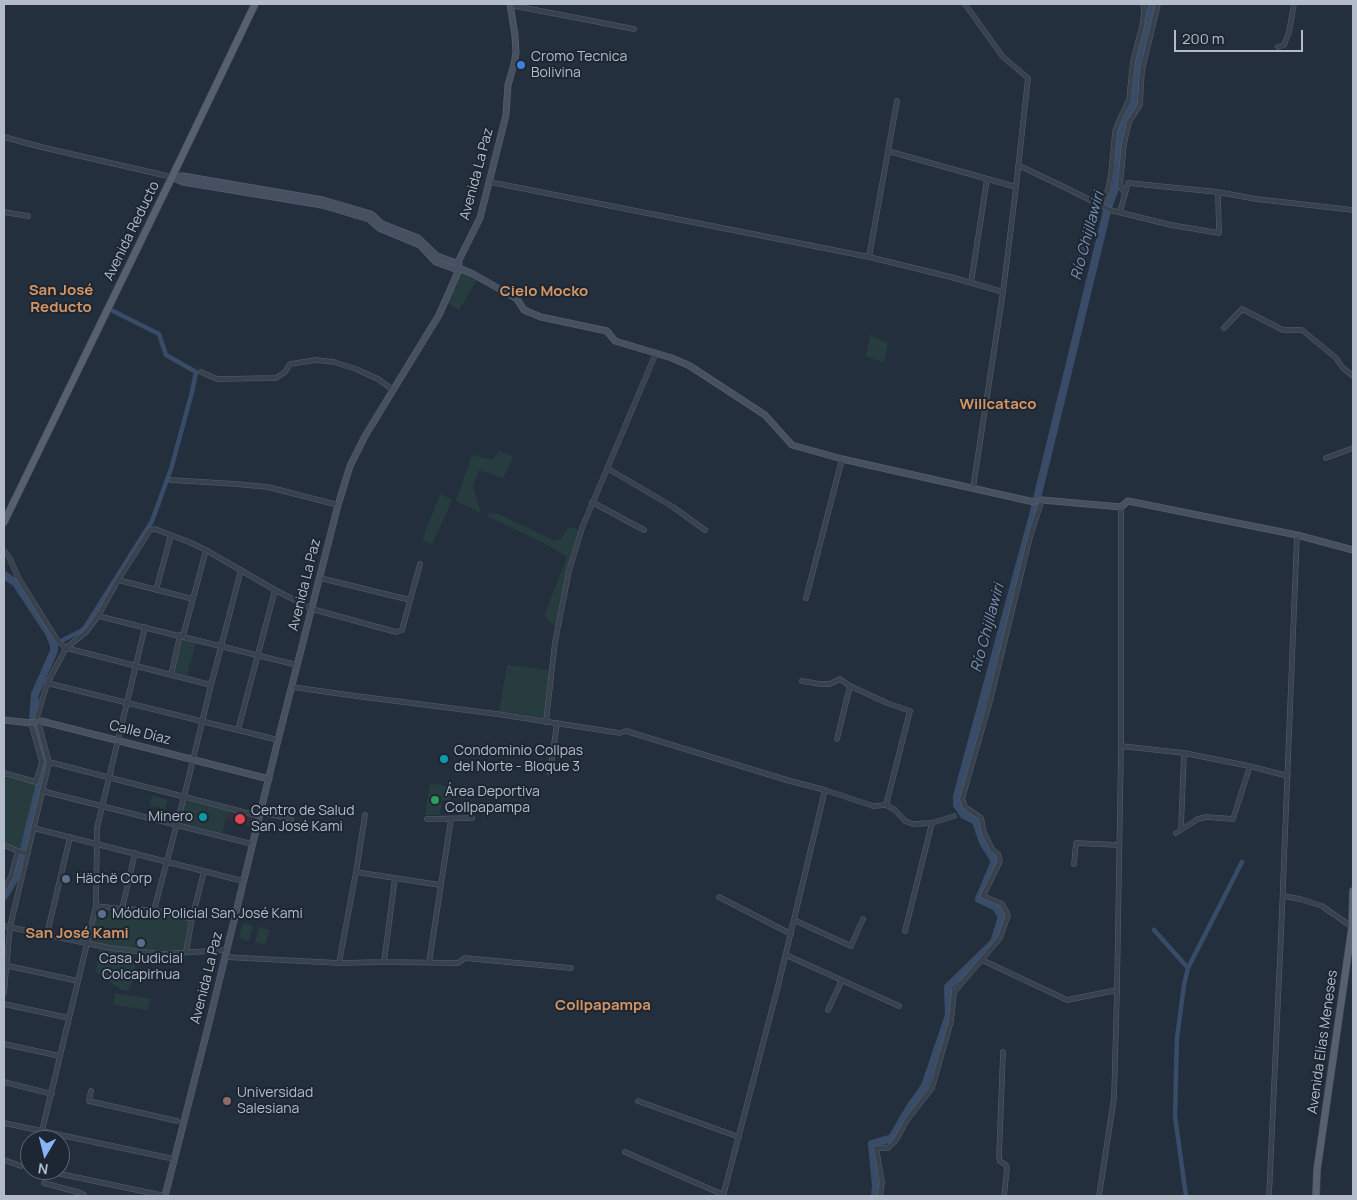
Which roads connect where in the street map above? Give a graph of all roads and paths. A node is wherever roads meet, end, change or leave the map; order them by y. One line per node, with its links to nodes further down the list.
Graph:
1 (255, 4): 13 (main road, Avenida Reducto)
2 (510, 4): 7 (street); 15 (street, Avenida La Paz)
3 (965, 4): 12 (street)
4 (1143, 4): 20 (street)
5 (1158, 4): 18 (street)
6 (1294, 4): 8 (street)
7 (634, 29)
8 (1278, 48)
9 (896, 101): 11 (street)
10 (4, 137): 13 (street)
11 (888, 151): 14 (street); 25 (street)
12 (1018, 166): 16 (street); 19 (street)
13 (172, 177): 27 (street); 45 (main road, Avenida Reducto)
14 (987, 179): 16 (street); 28 (street)
15 (490, 182): 25 (street); 27 (street, Avenida La Paz)
16 (1016, 187): 29 (street)
17 (1218, 192): 18 (street); 21 (street); 23 (street)
18 (1125, 194): 23 (street)
19 (1096, 202): 20 (street); 26 (street)
20 (1102, 206): 23 (street)
21 (1353, 210)
22 (4, 212): 24 (street)
23 (1120, 212)
24 (28, 216)
25 (869, 257): 28 (street)
26 (1081, 260)
27 (459, 268): 31 (street); 34 (street, Avenida La Paz)
28 (971, 283): 29 (street)
29 (1003, 292): 40 (street)
30 (1224, 328): 33 (street)
31 (656, 353): 37 (street); 38 (street)
32 (201, 372): 34 (street)
33 (1353, 376)
34 (393, 390): 43 (street, Avenida La Paz)
35 (1353, 448): 36 (street)
36 (1326, 458)
37 (842, 459): 40 (street); 60 (street)
38 (607, 468): 42 (street); 48 (street)
39 (171, 480): 43 (street)
40 (973, 488): 41 (street)
41 (1039, 501): 44 (street); 151 (street)
42 (592, 502): 47 (street); 82 (street)
43 (338, 504): 56 (street, Avenida La Paz)
44 (1121, 507): 50 (street); 88 (street)
45 (6, 510): 46 (main road, Avenida Reducto)
46 (4, 522)
47 (644, 530)
48 (705, 530)
49 (171, 534): 52 (street); 57 (street); 58 (street)
50 (1297, 535): 53 (street); 95 (street)
51 (4, 550): 68 (street)
52 (206, 550): 55 (street); 61 (street)
53 (1353, 550)
54 (420, 564): 62 (street)
55 (241, 570): 59 (street); 67 (street)
56 (320, 578): 62 (street); 63 (street, Avenida La Paz)
57 (118, 580): 58 (street); 64 (street)
58 (156, 590): 61 (street)
59 (275, 590): 63 (street); 69 (street)
60 (806, 598)
61 (193, 599): 66 (street)
62 (410, 600): 63 (street)
63 (312, 609): 70 (street, Avenida La Paz)
64 (98, 616): 65 (street); 68 (street)
65 (146, 627): 66 (street); 71 (street)
66 (182, 636): 67 (street); 72 (street)
67 (221, 646): 69 (street); 75 (street)
68 (66, 648): 71 (street); 74 (street)
69 (258, 655): 70 (street); 84 (street)
70 (297, 665): 77 (street, Avenida La Paz)
71 (136, 666): 72 (street); 78 (street)
72 (171, 675): 75 (street)
73 (802, 681): 76 (street)
74 (48, 683): 78 (street); 81 (street)
75 (211, 685): 80 (street)
76 (850, 686): 85 (street); 101 (street)
77 (292, 687): 82 (street); 87 (street, Avenida La Paz)
78 (127, 702): 80 (street); 86 (street)
79 (4, 720): 81 (street, Calle Díaz)
80 (202, 721): 84 (street); 90 (street)
81 (34, 722): 86 (street, Calle Díaz); 91 (street); 94 (street)
82 (546, 722): 83 (street)
83 (557, 723): 93 (street); 98 (street)
84 (238, 730): 87 (street)
85 (837, 739)
86 (117, 740): 90 (street, Calle Díaz); 96 (street)
87 (278, 740): 97 (street, Avenida La Paz)
88 (1121, 746): 89 (street); 119 (street)
89 (1184, 753): 92 (street); 113 (street)
90 (193, 759): 97 (street, Calle Díaz); 100 (street)
91 (49, 762): 96 (street); 99 (street)
92 (1250, 766): 95 (street); 113 (street)
93 (550, 773)
94 (4, 774)
95 (1288, 776): 132 (street)
96 (108, 778): 100 (street); 102 (street)
97 (269, 779): 103 (street, Avenida La Paz)
98 (826, 790): 101 (street); 139 (street)
99 (42, 791): 102 (street); 112 (street)
100 (184, 797): 103 (street); 111 (street)
101 (886, 805): 110 (street)
102 (102, 806): 111 (street); 116 (street)
103 (260, 814): 107 (street); 117 (street, Avenida La Paz)
104 (365, 815): 126 (street)
105 (954, 816): 110 (street)
106 (472, 818): 109 (street)
107 (292, 819)
108 (427, 819): 109 (street)
109 (451, 819): 129 (street)
110 (932, 823): 143 (street)
111 (177, 825): 117 (street); 123 (street)
112 (34, 828): 115 (street); 122 (street)
113 (1181, 828): 114 (street)
114 (1176, 833)
115 (70, 837): 116 (street); 144 (street)
116 (96, 844): 121 (street); 134 (street)
117 (252, 844): 128 (street, Avenida La Paz)
118 (4, 845): 120 (street)
119 (1119, 845): 124 (street); 159 (street)
120 (18, 851): 122 (street); 130 (street)
121 (134, 853): 123 (street); 135 (street)
122 (28, 854): 141 (street)
123 (167, 862): 125 (street); 136 (street)
124 (1074, 864)
125 (204, 871): 128 (street); 137 (street)
126 (356, 872): 127 (street); 154 (street)
127 (396, 878): 129 (street); 152 (street)
128 (243, 881): 147 (street, Avenida La Paz)
129 (440, 885): 153 (street)
130 (4, 889)
131 (1353, 891): 142 (main road, Avenida Elías Meneses)
132 (1282, 896): 142 (street); 190 (street)
133 (719, 897): 145 (street)
134 (96, 906): 135 (street); 146 (street)
135 (122, 910): 136 (street)
136 (154, 910): 137 (street)
137 (192, 919): 148 (street)
138 (862, 919): 139 (street)
139 (794, 920): 145 (street)
140 (4, 926): 141 (street)
141 (10, 927): 144 (street); 155 (street)
142 (1353, 927): 191 (main road, Avenida Elías Meneses)
143 (905, 931)
144 (47, 934): 146 (street)
145 (791, 934): 149 (street)
146 (86, 944): 148 (street); 158 (street)
147 (226, 950): 148 (street); 150 (street, Avenida La Paz)
148 (186, 952)
149 (786, 955): 157 (street); 177 (street)
150 (225, 956): 154 (street); 179 (street, Avenida La Paz)
151 (982, 960): 159 (street); 187 (street)
152 (384, 962): 153 (street); 154 (street)
153 (429, 962): 156 (street)
154 (339, 963)
155 (5, 965): 158 (street); 160 (street)
156 (571, 968)
157 (842, 980): 162 (street); 163 (street)
158 (78, 981): 164 (street)
159 (1117, 990): 189 (street)
160 (4, 993)
161 (4, 1004): 164 (street)
162 (899, 1006)
163 (828, 1010)
164 (70, 1018): 167 (street)
165 (4, 1044): 167 (street)
166 (1003, 1052): 188 (street)
167 (60, 1056): 170 (street)
168 (4, 1082): 170 (street)
169 (91, 1092): 172 (street)
170 (52, 1094): 175 (street)
171 (638, 1101): 177 (street)
172 (177, 1121)
173 (4, 1122): 174 (street)
174 (38, 1130)
175 (42, 1130)
176 (70, 1137): 179 (street)
177 (739, 1137): 186 (street)
178 (625, 1152): 186 (street)
179 (174, 1159): 185 (street, Avenida La Paz)
180 (4, 1160): 181 (street)
181 (20, 1166)
182 (70, 1176): 185 (street)
183 (44, 1183): 184 (street)
184 (84, 1196)
185 (165, 1196)
186 (723, 1196)
187 (880, 1196)
188 (1004, 1196)
189 (1099, 1196)
190 (1269, 1196)
191 (1316, 1196)

